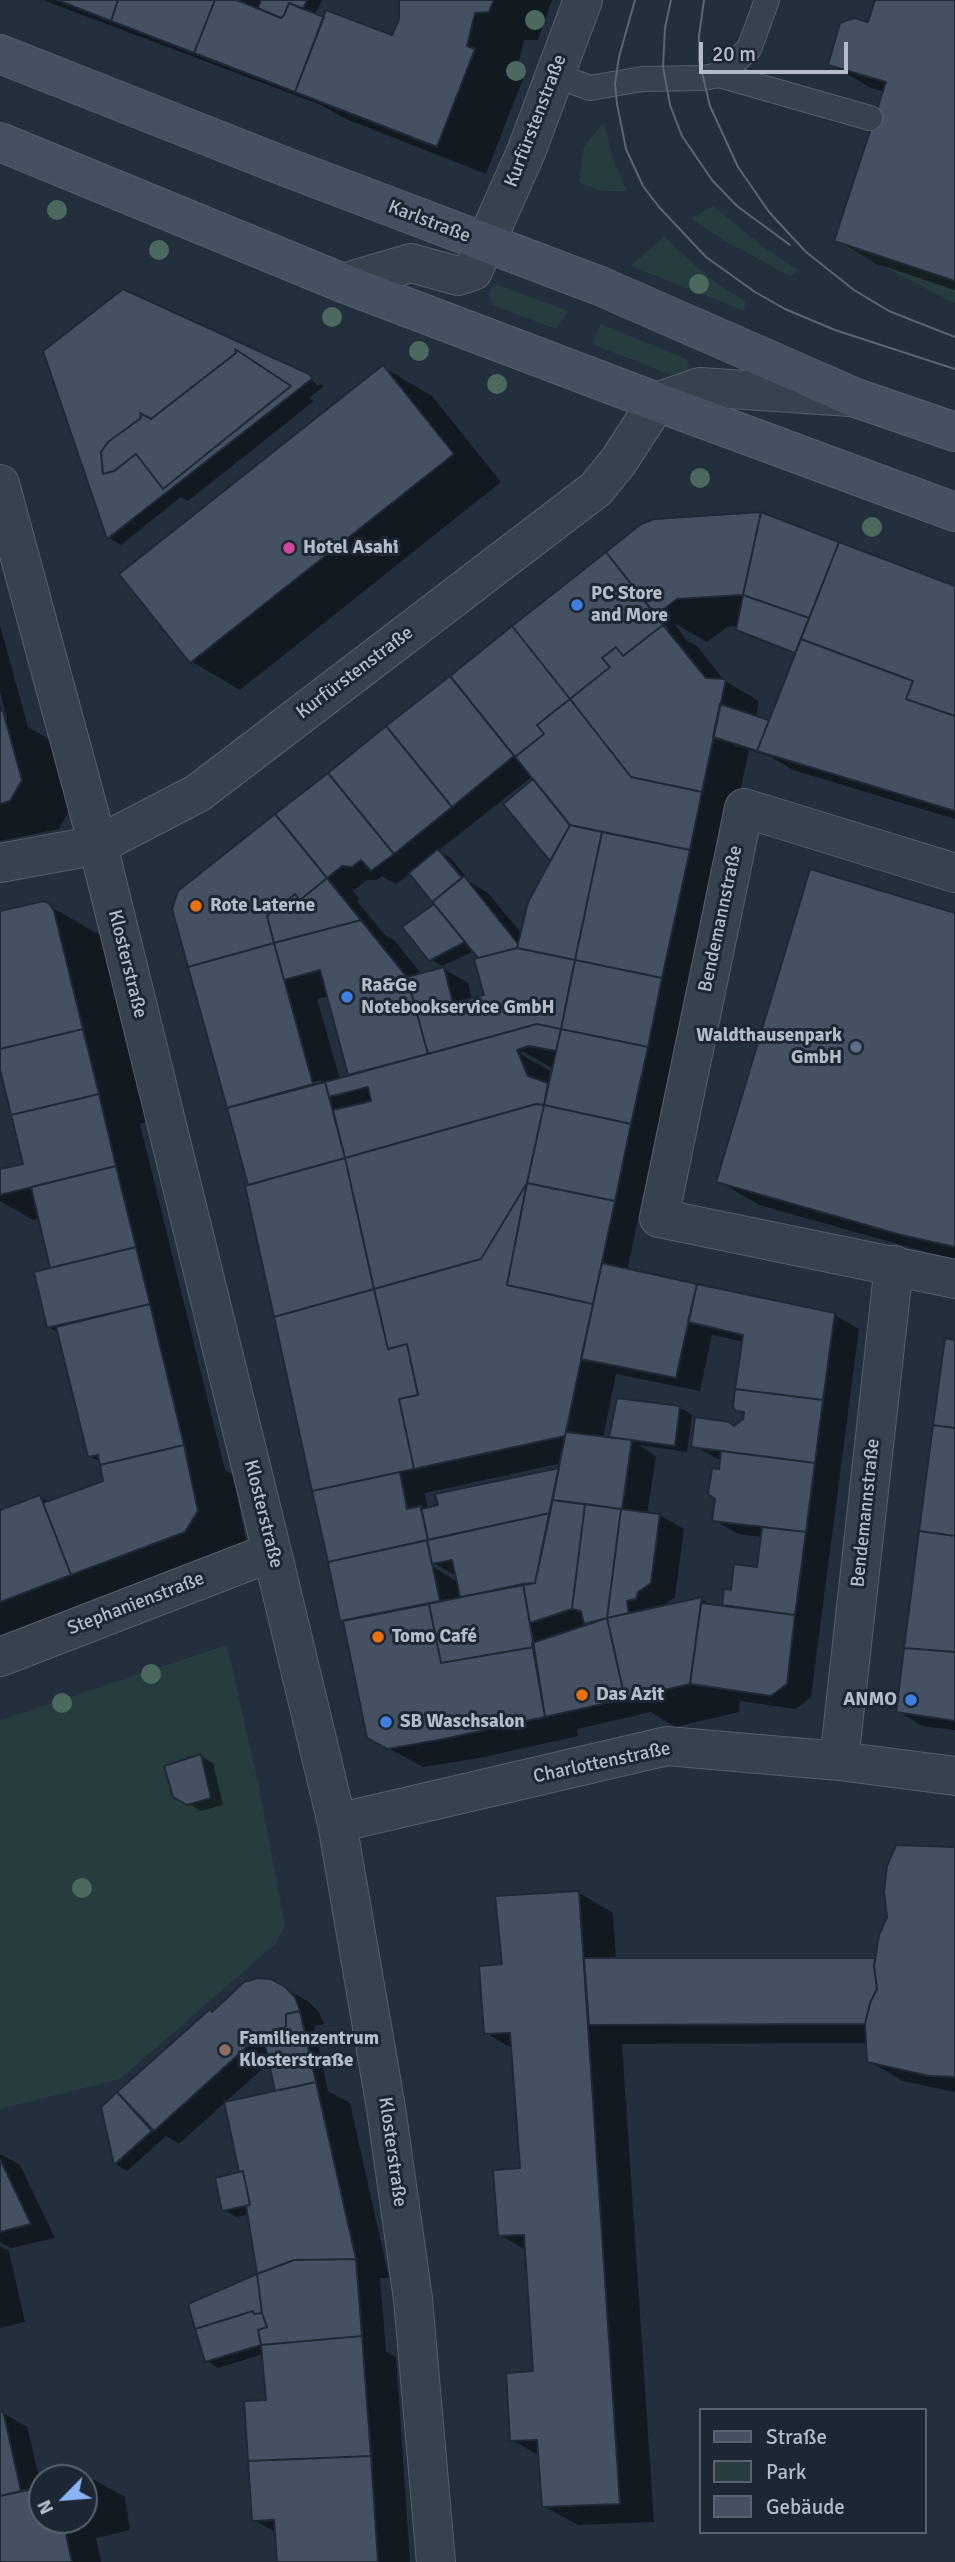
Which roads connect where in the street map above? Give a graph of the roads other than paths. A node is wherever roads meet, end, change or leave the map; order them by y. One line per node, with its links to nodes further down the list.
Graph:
1 (583, 0): 4 (street, Kurfürstenstraße)
2 (767, 0): 5 (lane)
3 (0, 54): 8 (main road, Karlstraße)
4 (555, 75): 5 (lane); 8 (street, Kurfürstenstraße)
5 (719, 75): 6 (lane)
6 (870, 118)
7 (0, 142): 9 (main road)
8 (485, 243): 9 (street, Kurfürstenstraße); 10 (main road, Karlstraße)
9 (343, 283): 11 (main road)
10 (856, 398): 11 (street, Karlstraße); 12 (main road, Karlstraße)
11 (657, 402): 14 (main road); 16 (street, Kurfürstenstraße)
12 (955, 432)
13 (0, 484): 15 (street, Klosterstraße)
14 (955, 512)
15 (9, 551): 16 (street, Klosterstraße)
16 (98, 845): 17 (street, Kurfürstenstraße); 21 (street, Klosterstraße)
17 (0, 863)
18 (955, 873): 19 (street, Bendemannstraße)
19 (894, 1265): 20 (street, Bendemannstraße); 23 (street, Bendemannstraße)
20 (955, 1279)
21 (272, 1552): 22 (street, Stephanienstraße); 25 (street, Klosterstraße)
22 (0, 1657)
23 (839, 1761): 24 (street, Charlottenstraße); 25 (street, Charlottenstraße)
24 (955, 1776)
25 (337, 1823): 26 (street, Klosterstraße)
26 (436, 2562)

